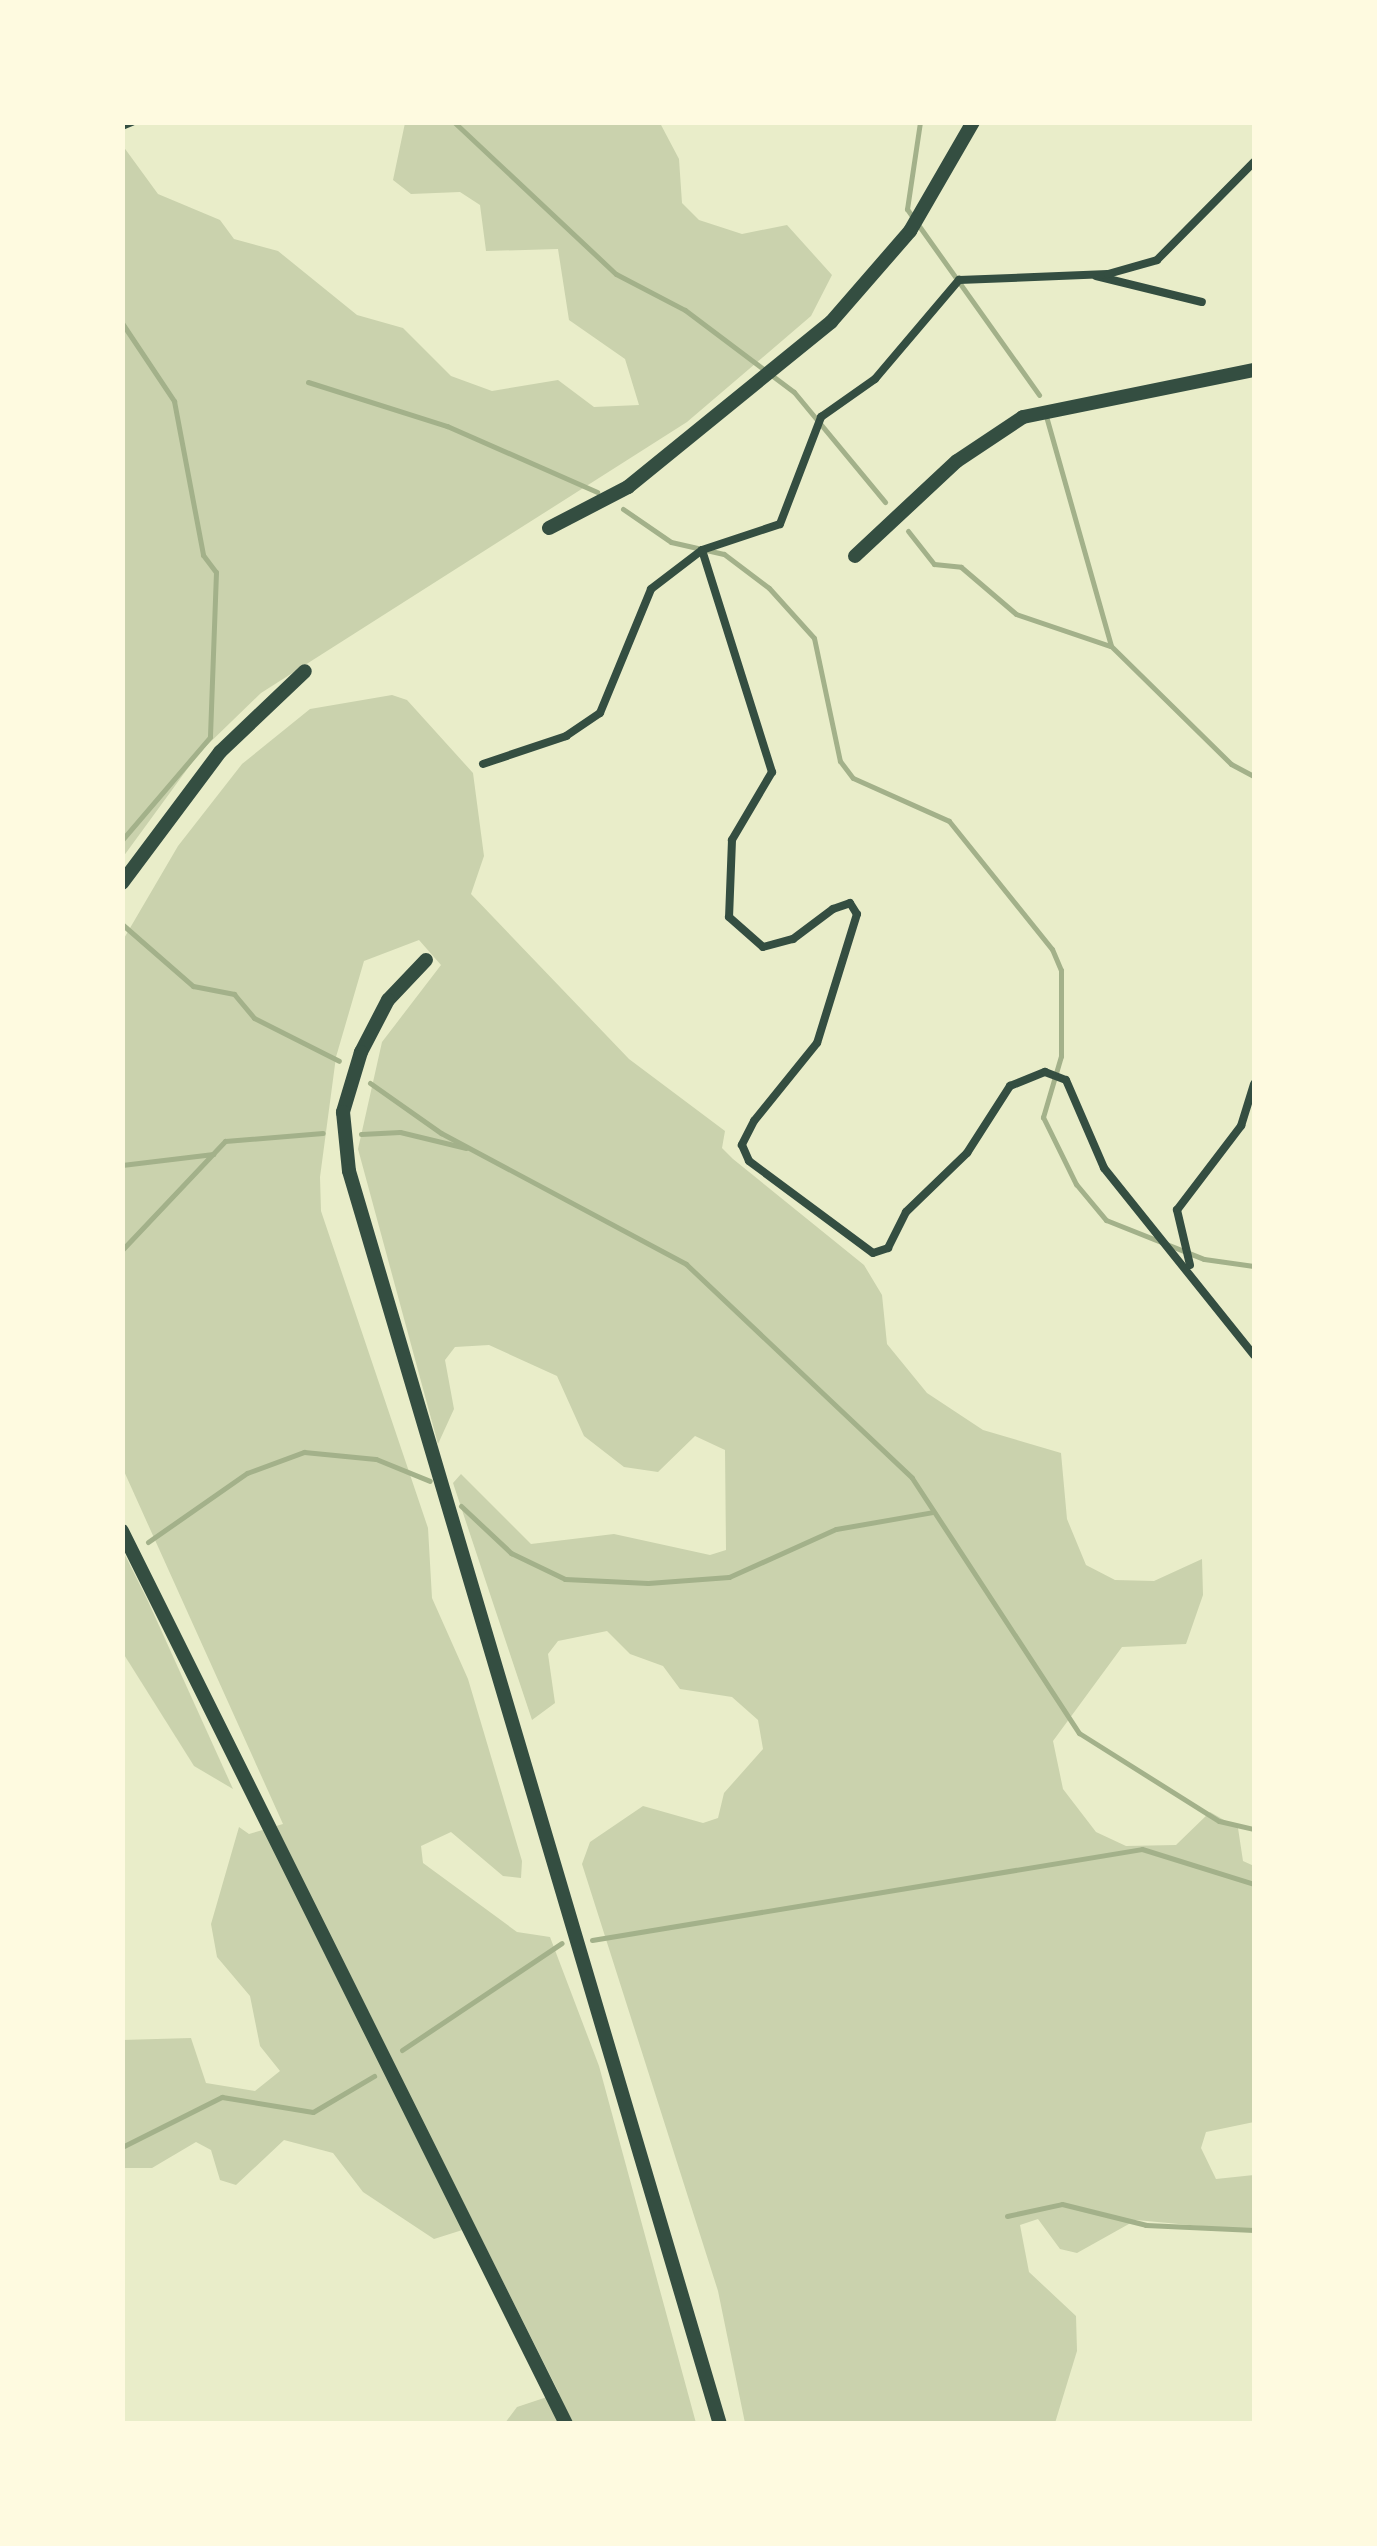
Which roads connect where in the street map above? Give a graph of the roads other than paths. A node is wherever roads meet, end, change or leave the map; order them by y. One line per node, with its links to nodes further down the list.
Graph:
1 (132, 122): 3 (street)
2 (973, 122): 8 (highway)
3 (122, 126)
4 (1254, 162): 5 (street)
5 (1094, 275): 6 (street); 9 (street)
6 (1202, 302)
7 (1254, 370): 10 (highway)
8 (549, 528)
9 (702, 550): 12 (street); 16 (street)
10 (855, 556)
11 (305, 671): 13 (highway)
12 (483, 764)
13 (122, 883)
14 (426, 960): 20 (highway)
15 (1254, 1084): 16 (street)
16 (1190, 1266): 17 (street)
17 (1254, 1355)
18 (122, 1531): 19 (highway)
19 (566, 2424)
20 (720, 2424)

